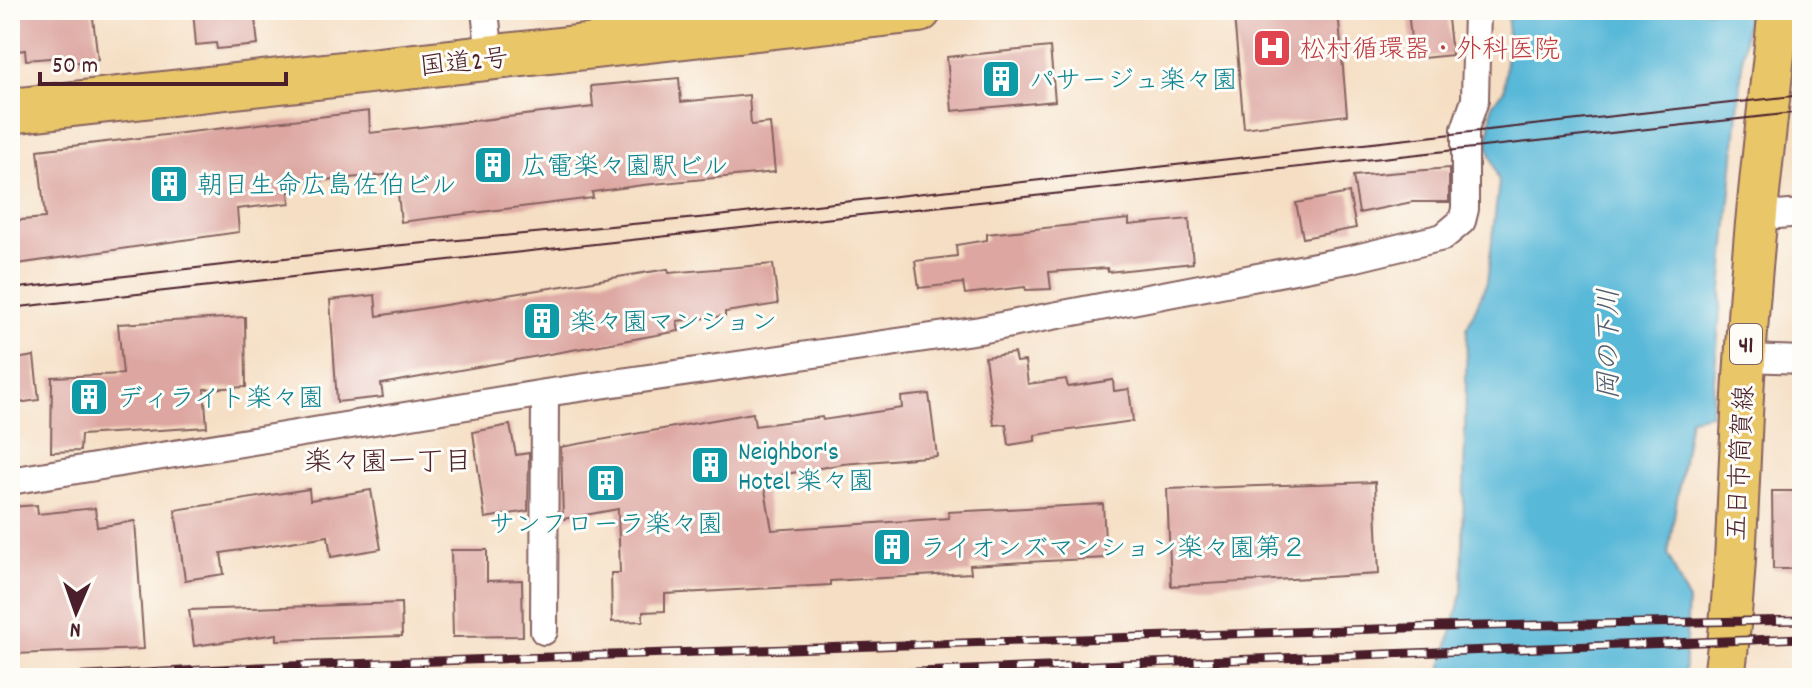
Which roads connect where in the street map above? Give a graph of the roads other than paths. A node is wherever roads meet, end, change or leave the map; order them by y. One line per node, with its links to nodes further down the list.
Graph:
1 (485, 10): 5 (street)
2 (919, 10): 5 (highway, 国道2号)
3 (1477, 10): 11 (street)
4 (1779, 10): 7 (main road, 五日市筒賀線 / 41)
5 (490, 58): 6 (highway, 国道2号)
6 (10, 111)
7 (1757, 207): 8 (street); 9 (main road, 五日市筒賀線 / 41)
8 (1802, 213)
9 (1745, 358): 10 (street); 14 (main road, 五日市筒賀線 / 41)
10 (1802, 360)
11 (545, 393): 12 (street); 13 (street)
12 (10, 481)
13 (544, 631)
14 (1724, 678)

